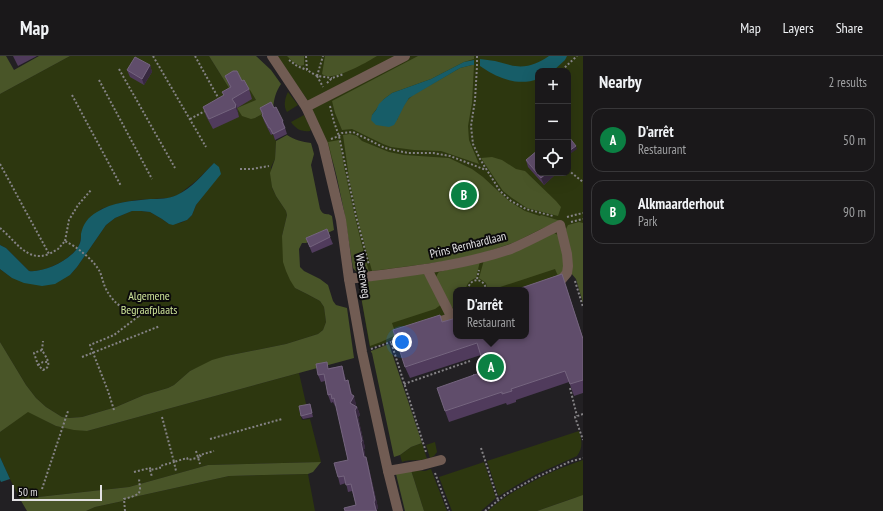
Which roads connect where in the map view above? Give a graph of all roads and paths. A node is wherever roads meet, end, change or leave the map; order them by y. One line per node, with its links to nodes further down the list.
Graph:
1 (153, 56): 21 (path)
2 (196, 56): 18 (path)
3 (272, 56): 19 (street, Westerweg)
4 (306, 56): 12 (path)
5 (323, 56): 13 (path)
6 (405, 56): 17 (street)
7 (577, 56): 10 (path)
8 (477, 57): 28 (path)
9 (288, 59): 12 (path)
10 (564, 68)
11 (119, 69): 26 (path)
12 (307, 70): 13 (path)
13 (317, 76): 14 (path)
14 (332, 78)
15 (99, 80): 30 (path)
16 (72, 96): 32 (path)
17 (327, 97): 19 (street); 22 (path)
18 (221, 103)
19 (306, 107): 43 (street, Westerweg)
20 (208, 109): 21 (path)
21 (190, 119): 23 (path)
22 (339, 136): 28 (path); 42 (path)
23 (206, 147)
24 (0, 164): 39 (path)
25 (269, 166): 27 (path)
26 (175, 168)
27 (240, 169)
28 (487, 171): 35 (path)
29 (571, 172): 31 (path)
30 (152, 179)
31 (583, 182)
32 (121, 186)
33 (91, 190): 38 (path)
34 (583, 213): 36 (path)
35 (554, 216)
36 (561, 218)
37 (0, 228): 39 (path)
38 (65, 241): 39 (path); 50 (path)
39 (49, 254)
40 (427, 269): 41 (street, Prins Bernhardlaan); 42 (street, Prins Bernhardlaan); 49 (street, Prins Bernhardlaan)
41 (567, 273): 46 (street); 47 (path)
42 (372, 276): 43 (street, Prins Bernhardlaan)
43 (349, 279): 59 (street, Westerweg)
44 (469, 287): 45 (path)
45 (486, 287)
46 (529, 291)
47 (583, 307)
48 (148, 309): 50 (path)
49 (453, 315)
50 (140, 316): 58 (path)
51 (453, 317): 53 (street, Prins Bernhardlaan)
52 (160, 326): 58 (path)
53 (422, 328)
54 (400, 335): 56 (path)
55 (43, 341): 57 (path)
56 (391, 342): 59 (path); 66 (path)
57 (42, 350): 62 (path); 63 (path)
58 (93, 352): 60 (path); 68 (path)
59 (362, 352): 85 (street, Westerweg)
60 (82, 357)
61 (470, 361): 64 (path)
62 (48, 362): 63 (path); 63 (path)
63 (38, 365)
64 (420, 378): 65 (path); 66 (path)
65 (421, 383)
66 (404, 384): 81 (path)
67 (570, 388): 71 (path)
68 (114, 410)
69 (68, 411): 90 (path)
70 (583, 414): 71 (path)
71 (578, 416): 75 (path)
72 (162, 417): 82 (path)
73 (282, 419): 74 (path)
74 (210, 439)
75 (583, 440)
76 (481, 448): 91 (path)
77 (196, 451): 79 (path)
78 (214, 451): 79 (path)
79 (198, 457): 82 (path); 83 (path)
80 (583, 458): 91 (path)
81 (436, 461): 85 (street); 94 (path)
82 (174, 462): 84 (path); 86 (path)
83 (200, 464)
84 (150, 470): 87 (path); 88 (path)
85 (388, 470): 93 (street, Westerweg)
86 (176, 471)
87 (134, 472)
88 (152, 477)
89 (140, 478): 92 (path)
90 (42, 489)
91 (498, 500): 95 (path)
92 (125, 511)
93 (398, 511)
94 (449, 511)
95 (485, 511)

